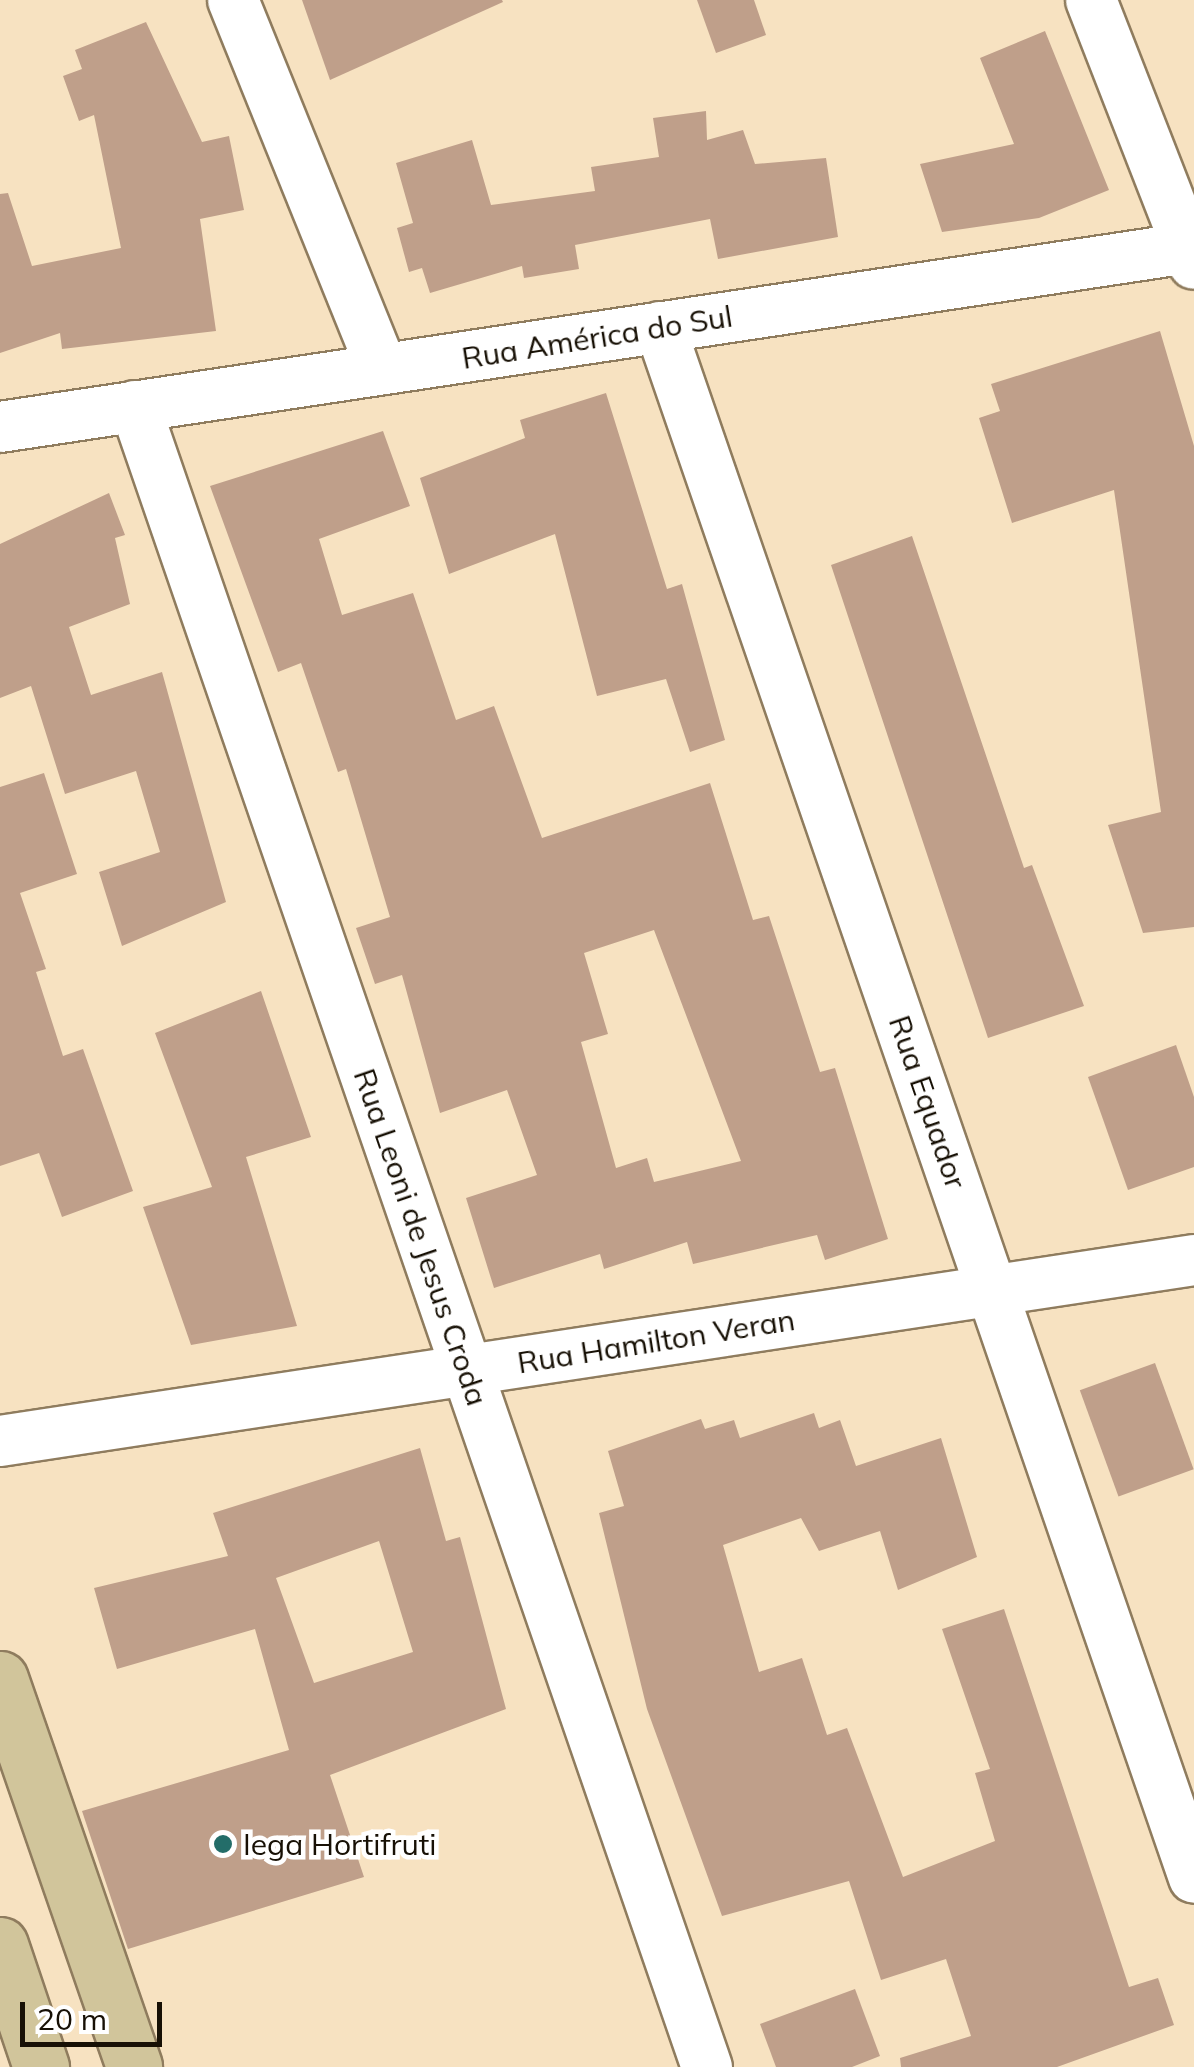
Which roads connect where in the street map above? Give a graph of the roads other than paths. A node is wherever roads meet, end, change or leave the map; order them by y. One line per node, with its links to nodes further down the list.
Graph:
1 (233, 0): 5 (street)
2 (1090, 0): 3 (street)
3 (1192, 253): 4 (street, Rua América do Sul)
4 (660, 327): 5 (street, Rua América do Sul); 9 (street, Rua Equador)
5 (382, 369): 6 (street, Rua América do Sul)
6 (135, 406): 7 (street, Rua América do Sul); 10 (street, Rua Leoni de Jesus Croda)
7 (0, 427)
8 (1194, 1260): 9 (street, Rua Hamilton Veran)
9 (992, 1290): 10 (street, Rua Hamilton Veran); 13 (street, Rua Equador)
10 (467, 1370): 11 (street, Rua Hamilton Veran); 17 (street, Rua Leoni de Jesus Croda)
11 (0, 1440)
12 (0, 1679): 16 (main road)
13 (1194, 1878)
14 (0, 1946): 15 (main road)
15 (41, 2067)
16 (134, 2067)
17 (707, 2067)

